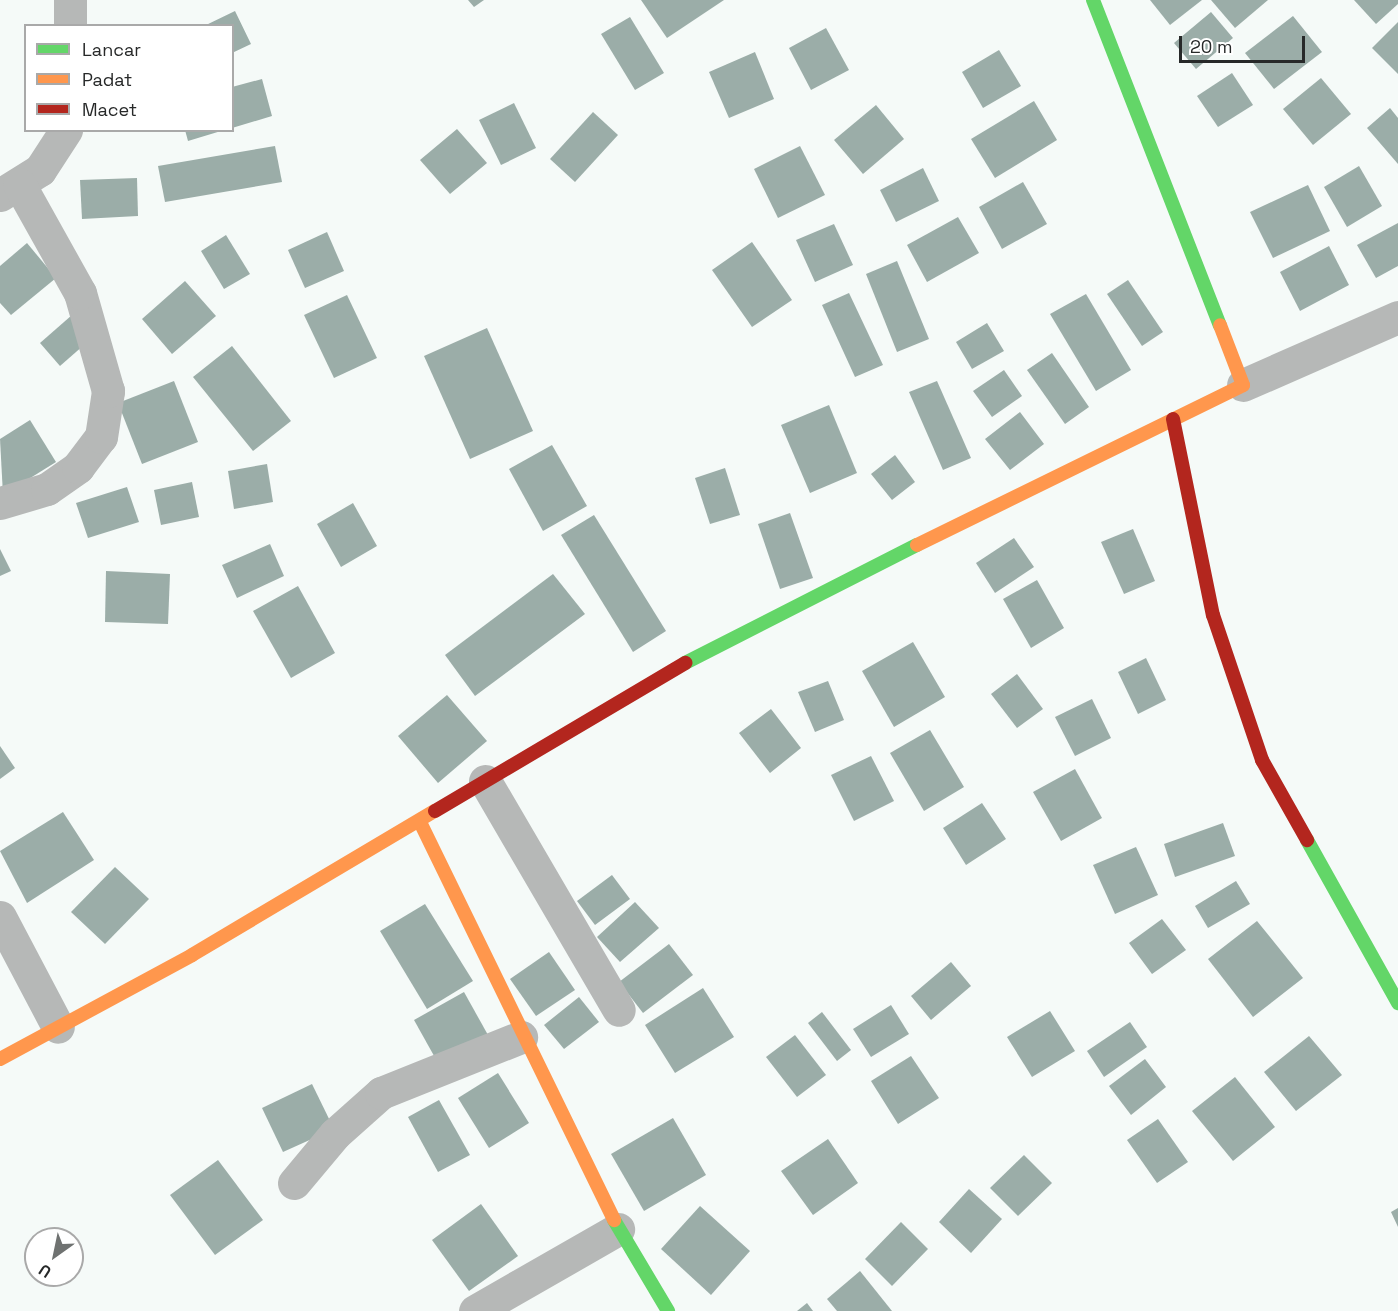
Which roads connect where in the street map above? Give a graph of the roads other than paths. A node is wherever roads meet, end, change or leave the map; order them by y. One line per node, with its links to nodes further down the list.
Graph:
1 (70, 0): 3 (street)
2 (1093, 0): 7 (street)
3 (70, 24)
4 (65, 132): 5 (street)
5 (10, 190): 9 (street)
6 (1398, 317): 7 (street)
7 (1243, 385): 8 (street)
8 (1173, 419): 10 (street); 13 (street)
9 (0, 503)
10 (485, 781): 11 (street); 14 (street)
11 (420, 822): 15 (street); 16 (street)
12 (0, 917): 15 (street)
13 (1398, 1003)
14 (619, 1011)
15 (58, 1027): 17 (street)
16 (521, 1037): 18 (street); 19 (street)
17 (0, 1059)
18 (294, 1183)
19 (618, 1229): 20 (street); 21 (street)
20 (475, 1311)
21 (668, 1311)

